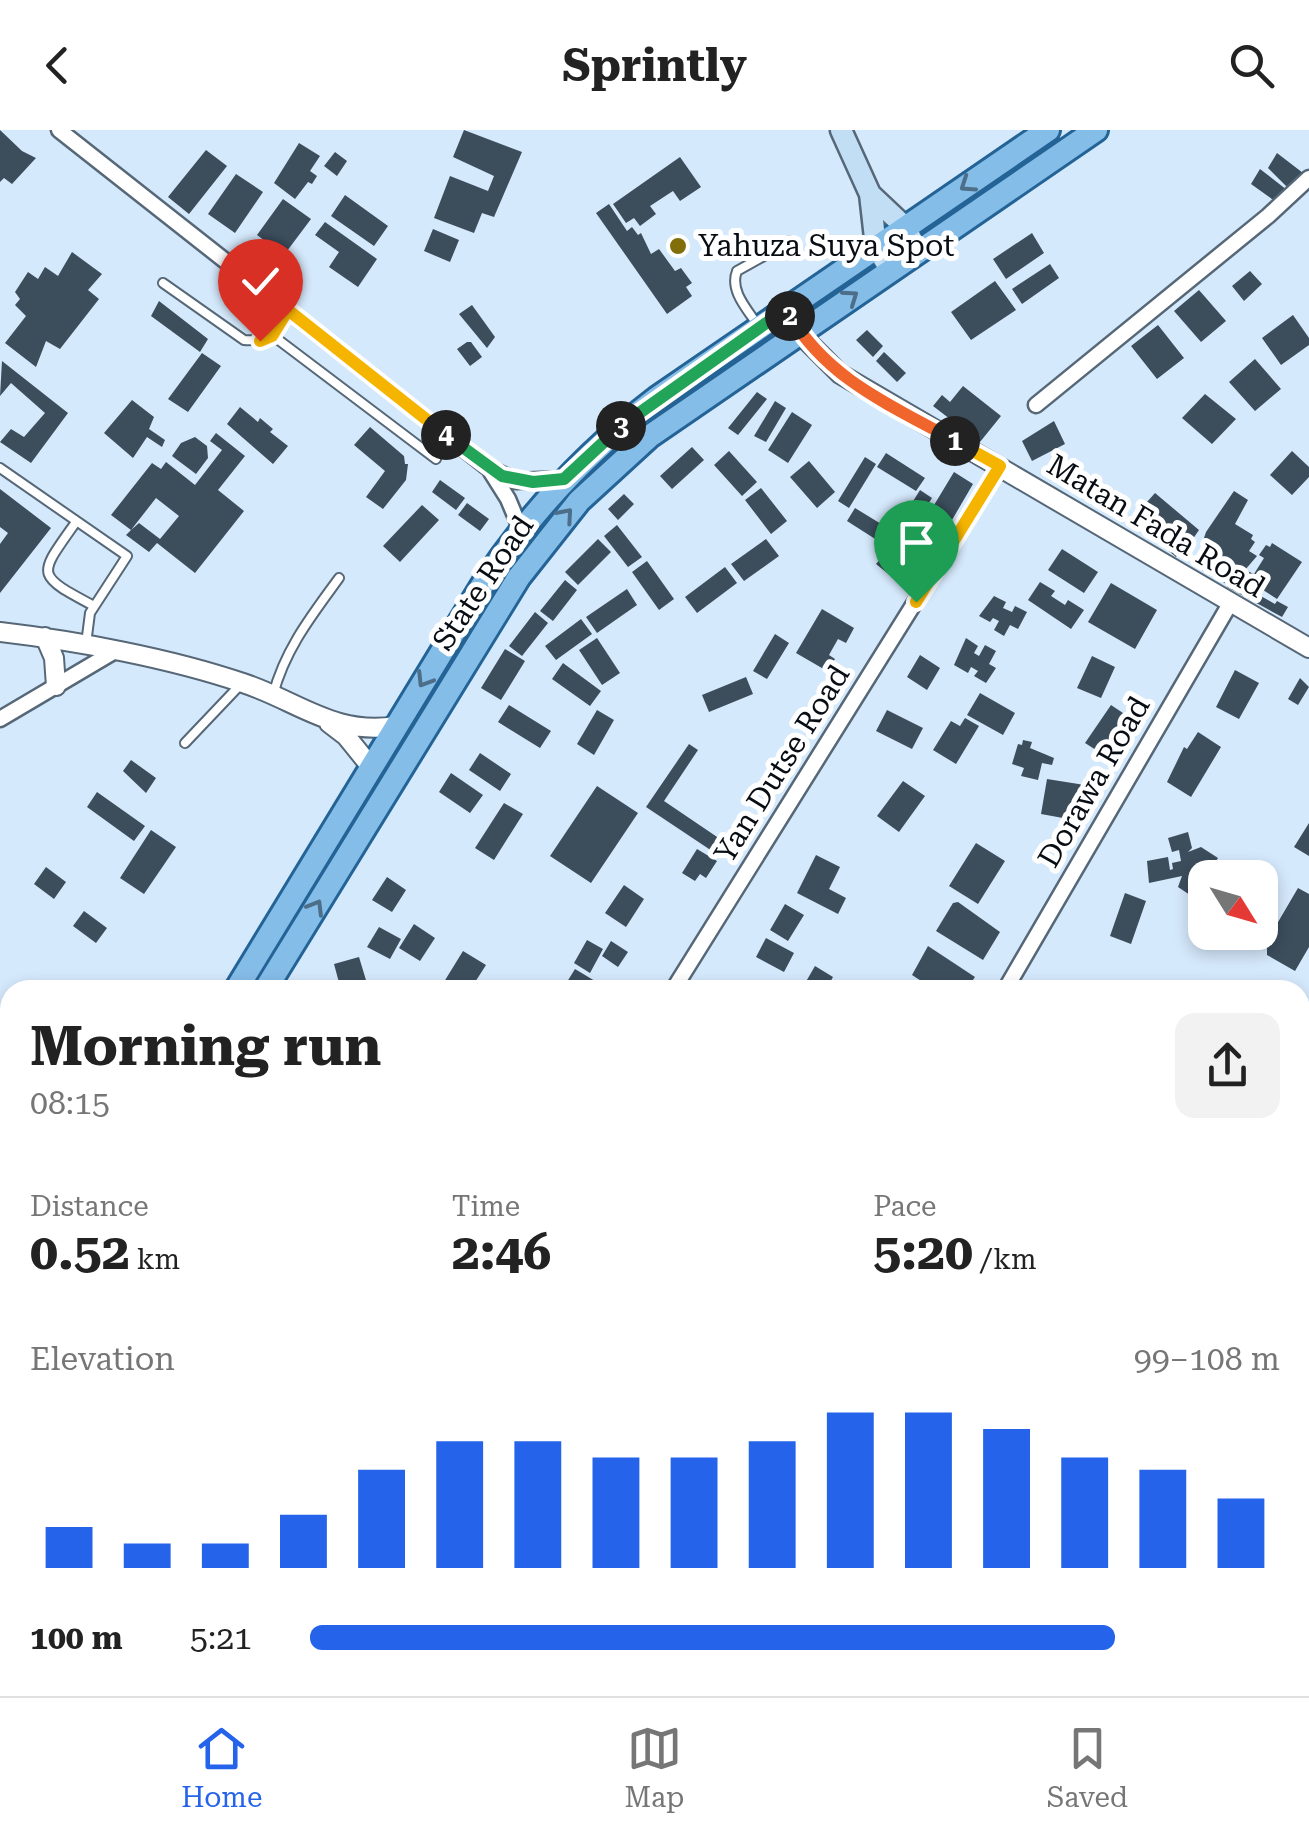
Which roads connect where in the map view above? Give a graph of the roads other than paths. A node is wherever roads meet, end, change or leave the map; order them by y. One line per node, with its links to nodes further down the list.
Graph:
1 (59, 130): 14 (street)
2 (841, 130): 6 (main road)
3 (1048, 130): 7 (main road, State Road, one-way to 7)
4 (1096, 130): 10 (main road, State Road)
5 (1309, 178): 18 (street)
6 (870, 194): 7 (main road); 9 (main road)
7 (904, 228): 9 (main road, State Road); 10 (main road)
8 (791, 241): 15 (lane)
9 (876, 246): 11 (main road); 13 (main road, State Road)
10 (917, 250): 11 (main road, State Road)
11 (890, 269): 16 (main road, State Road, one-way to 11)
12 (163, 283): 17 (lane)
13 (786, 309): 15 (main road, State Road); 16 (street, Matan Fada Road)
14 (288, 310): 17 (lane); 21 (street)
15 (759, 327): 23 (main road, State Road)
16 (800, 332): 20 (street, Matan Fada Road); 43 (main road, State Road, one-way to 16)
17 (272, 336): 19 (lane)
18 (1036, 406)
19 (436, 459)
20 (1000, 466): 27 (street, Matan Fada Road); 44 (street, Yan Dutse Road)
21 (487, 467): 23 (street); 25 (street)
22 (0, 468): 24 (lane)
23 (564, 479): 25 (main road, State Road)
24 (76, 522): 28 (lane); 28 (lane)
25 (521, 530): 39 (main road, State Road, one-way to 39)
26 (340, 578): 36 (lane)
27 (1231, 602): 32 (street, Matan Fada Road); 45 (street, Dorawa Road)
28 (94, 606): 31 (lane)
29 (0, 632): 30 (street)
30 (45, 637): 31 (street); 35 (street)
31 (86, 644): 33 (street)
32 (1309, 648)
33 (115, 651): 34 (street); 35 (street)
34 (242, 682): 36 (street); 40 (lane)
35 (56, 686): 37 (street)
36 (273, 695): 38 (street)
37 (0, 719)
38 (324, 720): 39 (street); 41 (street)
39 (396, 726): 41 (main road, State Road)
40 (185, 743)
41 (371, 767): 42 (main road, State Road)
42 (242, 980)
43 (271, 980)
44 (678, 980)
45 (1011, 980)

